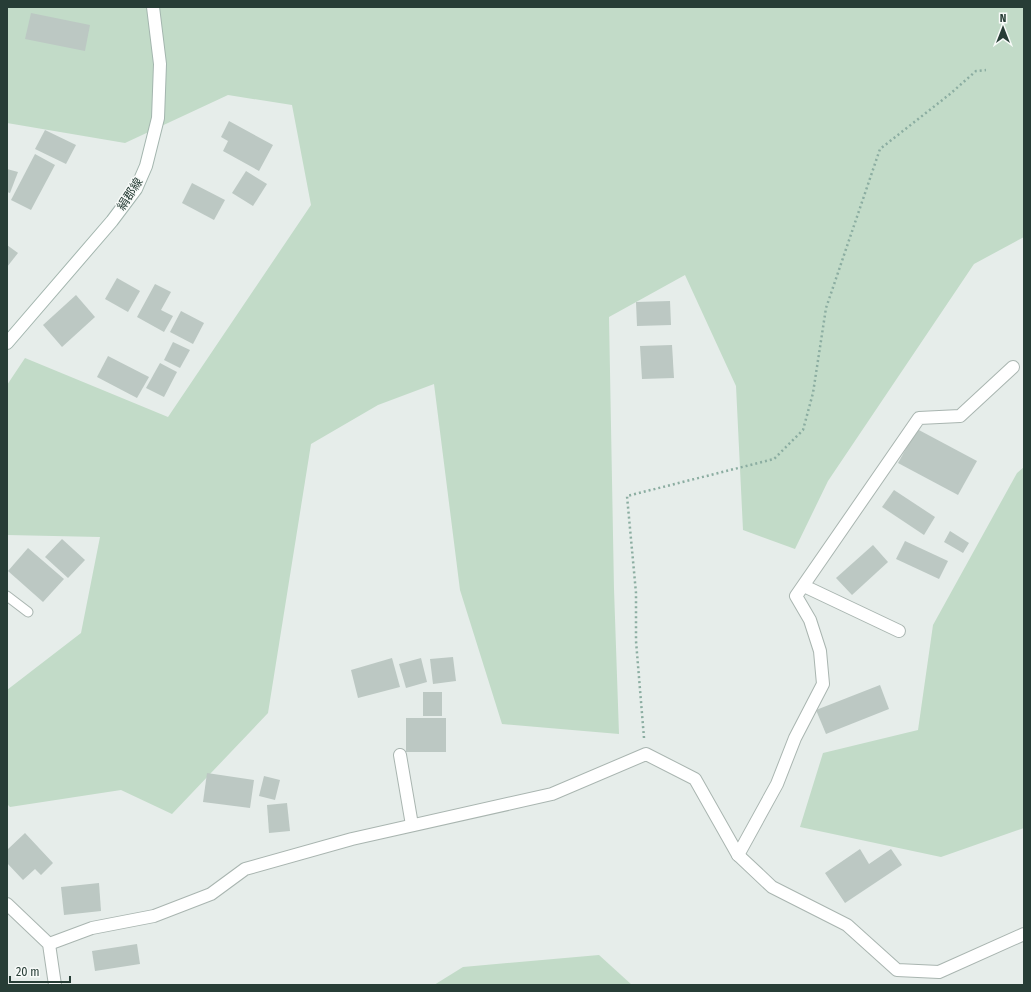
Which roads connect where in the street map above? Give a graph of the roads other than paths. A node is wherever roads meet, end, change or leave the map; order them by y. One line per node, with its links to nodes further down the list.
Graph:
1 (153, 7): 2 (street, 絹郡線)
2 (7, 343)
3 (1013, 367): 4 (street)
4 (804, 586): 7 (street); 10 (street)
5 (7, 596): 6 (lane)
6 (28, 612)
7 (899, 631)
8 (400, 755): 9 (street)
9 (412, 825): 10 (street); 13 (street)
10 (738, 855): 12 (street)
11 (7, 904): 13 (street)
12 (1024, 934)
13 (49, 944): 14 (street)
14 (55, 985)

